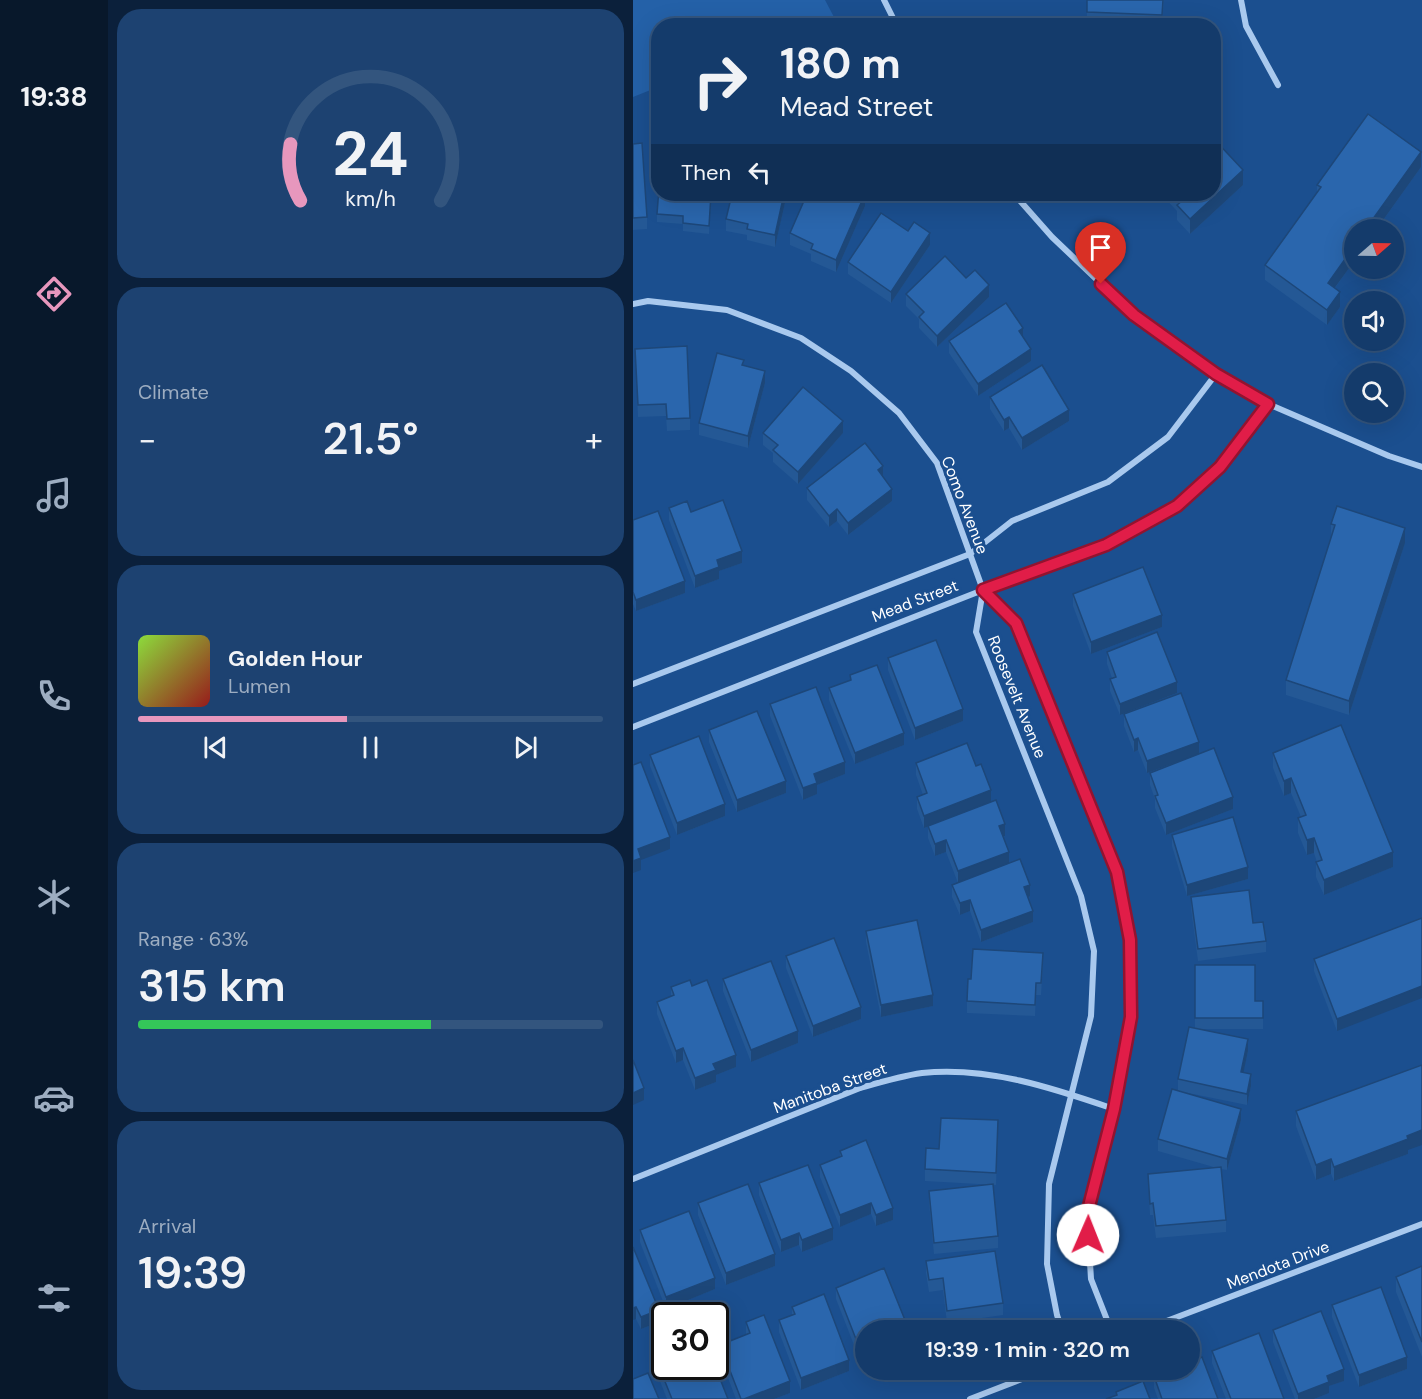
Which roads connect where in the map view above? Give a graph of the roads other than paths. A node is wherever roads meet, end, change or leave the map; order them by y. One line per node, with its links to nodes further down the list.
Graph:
1 (884, 0): 3 (street)
2 (1241, 0): 4 (street)
3 (893, 18)
4 (1278, 86)
5 (1020, 201): 7 (street)
6 (633, 304): 10 (street, Como Avenue)
7 (1216, 374): 8 (street); 10 (street, Mead Street)
8 (1268, 404): 9 (street); 11 (street, Mead Street)
9 (1422, 467)
10 (970, 554): 11 (street, Como Avenue); 12 (street, Mead Street)
11 (983, 590): 13 (street, Mead Street); 14 (street, Roosevelt Avenue); 15 (street, Roosevelt Avenue)
12 (633, 684)
13 (633, 727)
14 (1071, 1094): 15 (street, Manitoba Street); 16 (street, Manitoba Street); 18 (street, Roosevelt Avenue)
15 (1114, 1109): 19 (street, Roosevelt Avenue)
16 (633, 1179)
17 (1422, 1224): 20 (street, Mendota Drive)
18 (1059, 1320)
19 (1107, 1320)
20 (1169, 1320)
21 (1019, 1380): 22 (street)
22 (970, 1399)

